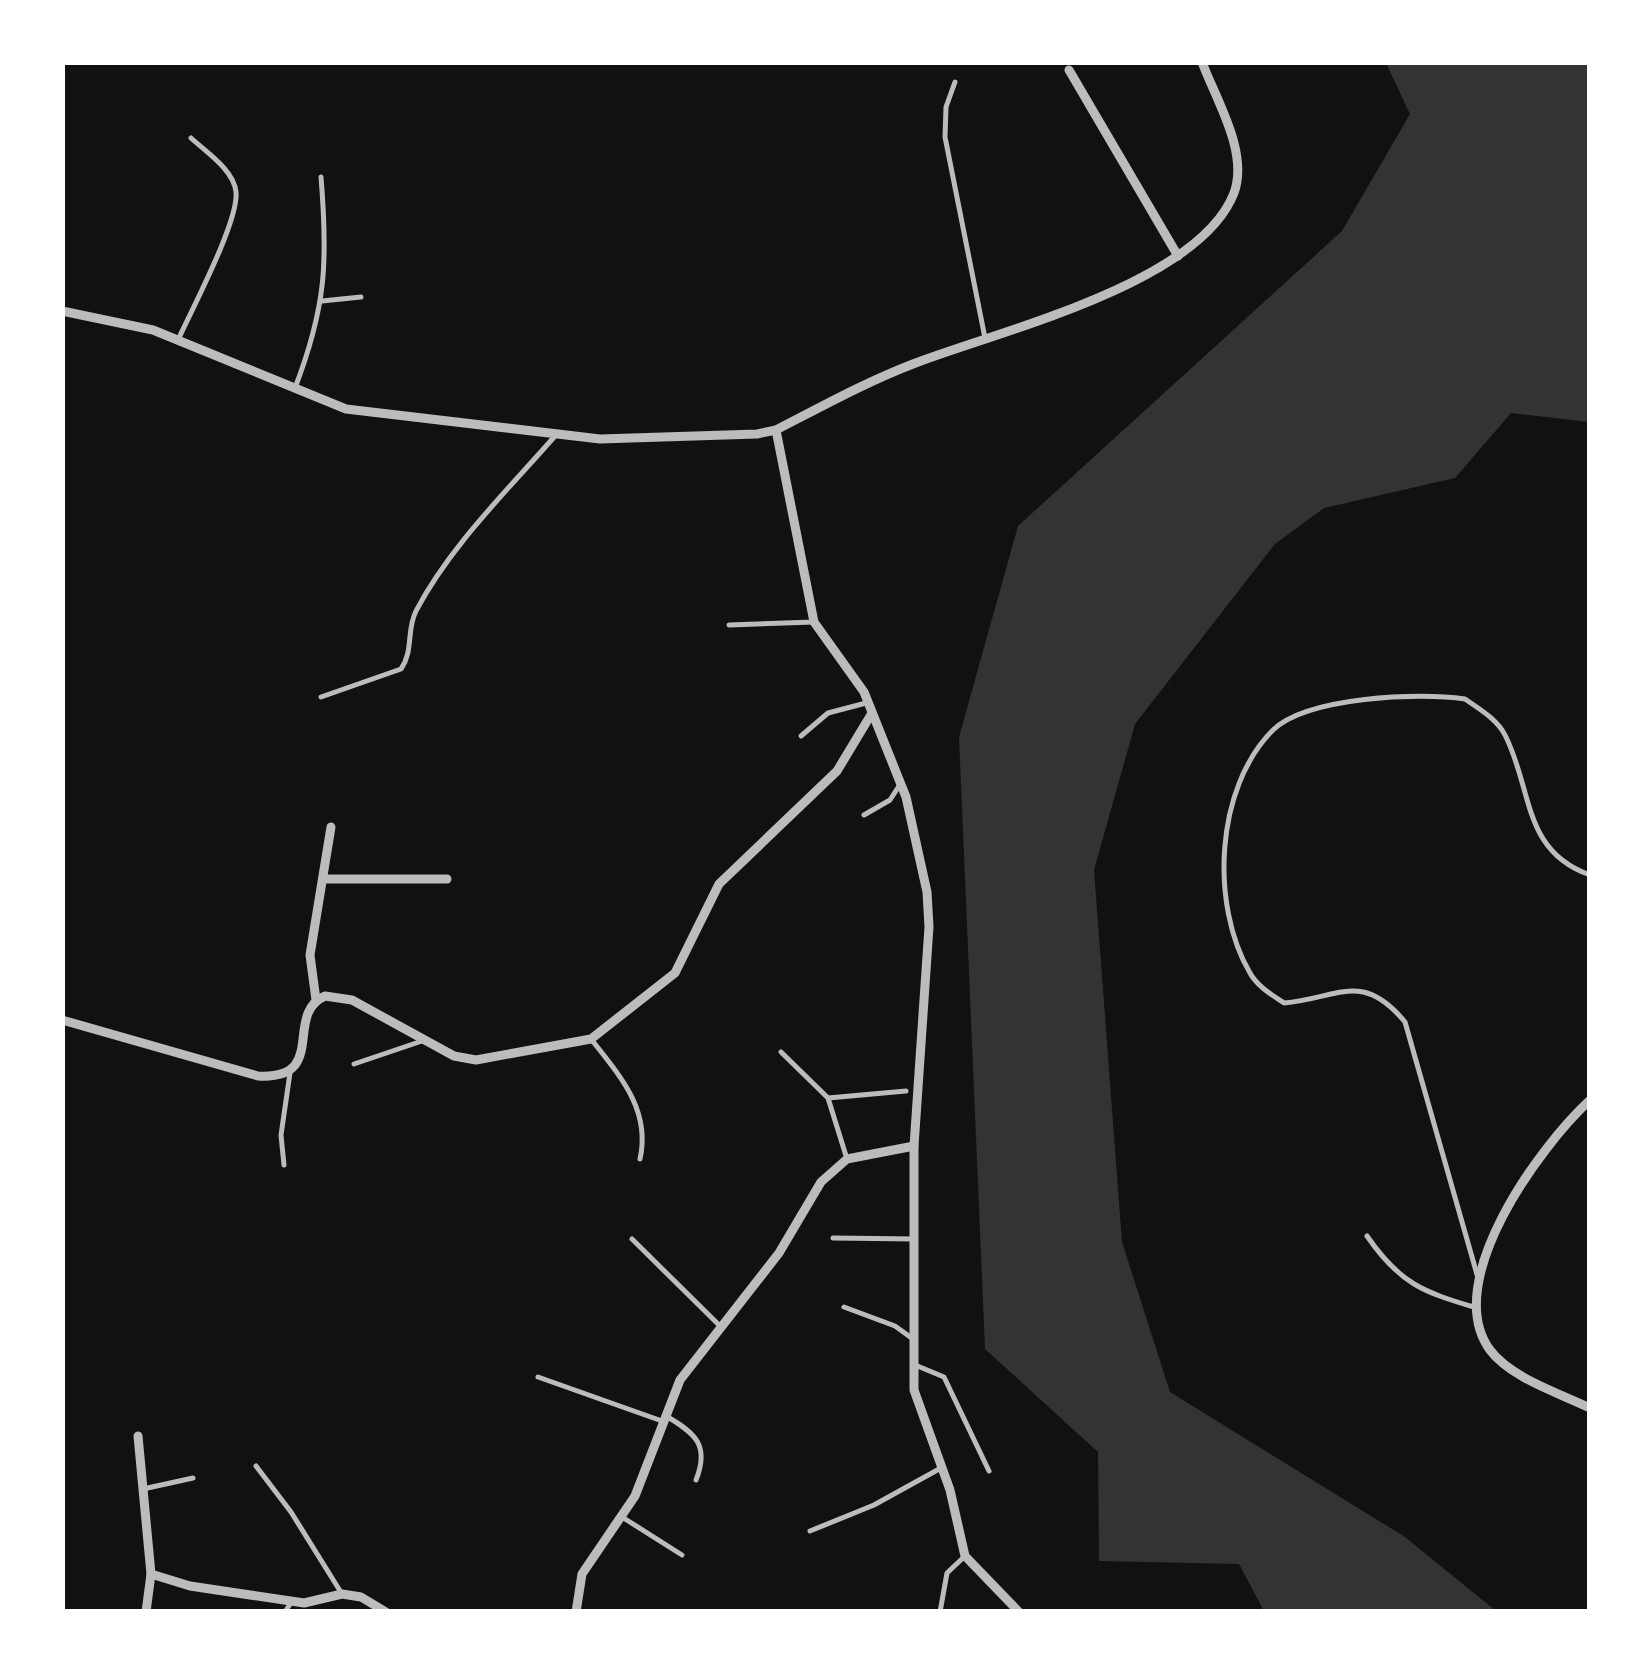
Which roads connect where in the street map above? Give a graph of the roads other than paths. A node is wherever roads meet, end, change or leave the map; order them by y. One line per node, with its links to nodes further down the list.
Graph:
1 (1202, 62): 6 (street)
2 (1069, 70): 6 (street)
3 (955, 82): 10 (lane)
4 (191, 138): 11 (lane)
5 (321, 177): 8 (lane)
6 (1178, 256): 10 (street)
7 (360, 297): 8 (lane)
8 (322, 300): 12 (lane)
9 (62, 311): 11 (street)
10 (985, 338): 13 (street)
11 (178, 340): 12 (street)
12 (294, 390): 14 (street)
13 (776, 430): 14 (street); 15 (street)
14 (556, 434): 17 (lane)
15 (814, 622): 16 (lane); 18 (street)
16 (729, 625)
17 (321, 697)
18 (871, 708): 19 (lane); 20 (street); 28 (street)
19 (801, 736)
20 (901, 784): 21 (lane); 36 (street)
21 (864, 815)
22 (330, 827): 25 (street)
23 (1590, 875): 44 (lane)
24 (447, 878): 25 (street)
25 (324, 879): 26 (street)
26 (316, 1000): 29 (street); 32 (street)
27 (62, 1020): 32 (street)
28 (591, 1039): 29 (street); 37 (lane)
29 (425, 1040): 31 (lane)
30 (781, 1052): 34 (lane)
31 (354, 1064)
32 (290, 1073): 39 (lane)
33 (906, 1091): 34 (lane)
34 (828, 1098): 38 (lane)
35 (1590, 1100): 44 (street)
36 (914, 1146): 38 (street); 43 (street)
37 (640, 1159)
38 (847, 1159): 47 (street)
39 (284, 1165)
40 (1367, 1236): 46 (lane)
41 (632, 1238): 47 (lane)
42 (833, 1238): 43 (lane)
43 (915, 1239): 48 (street)
44 (1479, 1281): 46 (street)
45 (844, 1307): 48 (lane)
46 (1477, 1308): 51 (street)
47 (720, 1326): 52 (street)
48 (916, 1340): 49 (street)
49 (915, 1365): 55 (street); 56 (lane)
50 (538, 1377): 52 (lane)
51 (1590, 1408)
52 (665, 1419): 58 (lane); 60 (street)
53 (138, 1436): 59 (street)
54 (256, 1466): 65 (lane)
55 (941, 1468): 61 (lane); 63 (street)
56 (989, 1471)
57 (194, 1478): 59 (lane)
58 (696, 1480)
59 (144, 1489): 64 (street)
60 (622, 1517): 62 (lane); 70 (street)
61 (810, 1531)
62 (682, 1555)
63 (965, 1556): 71 (lane); 72 (street)
64 (151, 1574): 66 (street); 67 (street)
65 (342, 1594): 66 (street); 69 (street)
66 (292, 1601): 68 (lane)
67 (146, 1612)
68 (285, 1612)
69 (386, 1612)
70 (576, 1612)
71 (940, 1612)
72 (1019, 1612)

